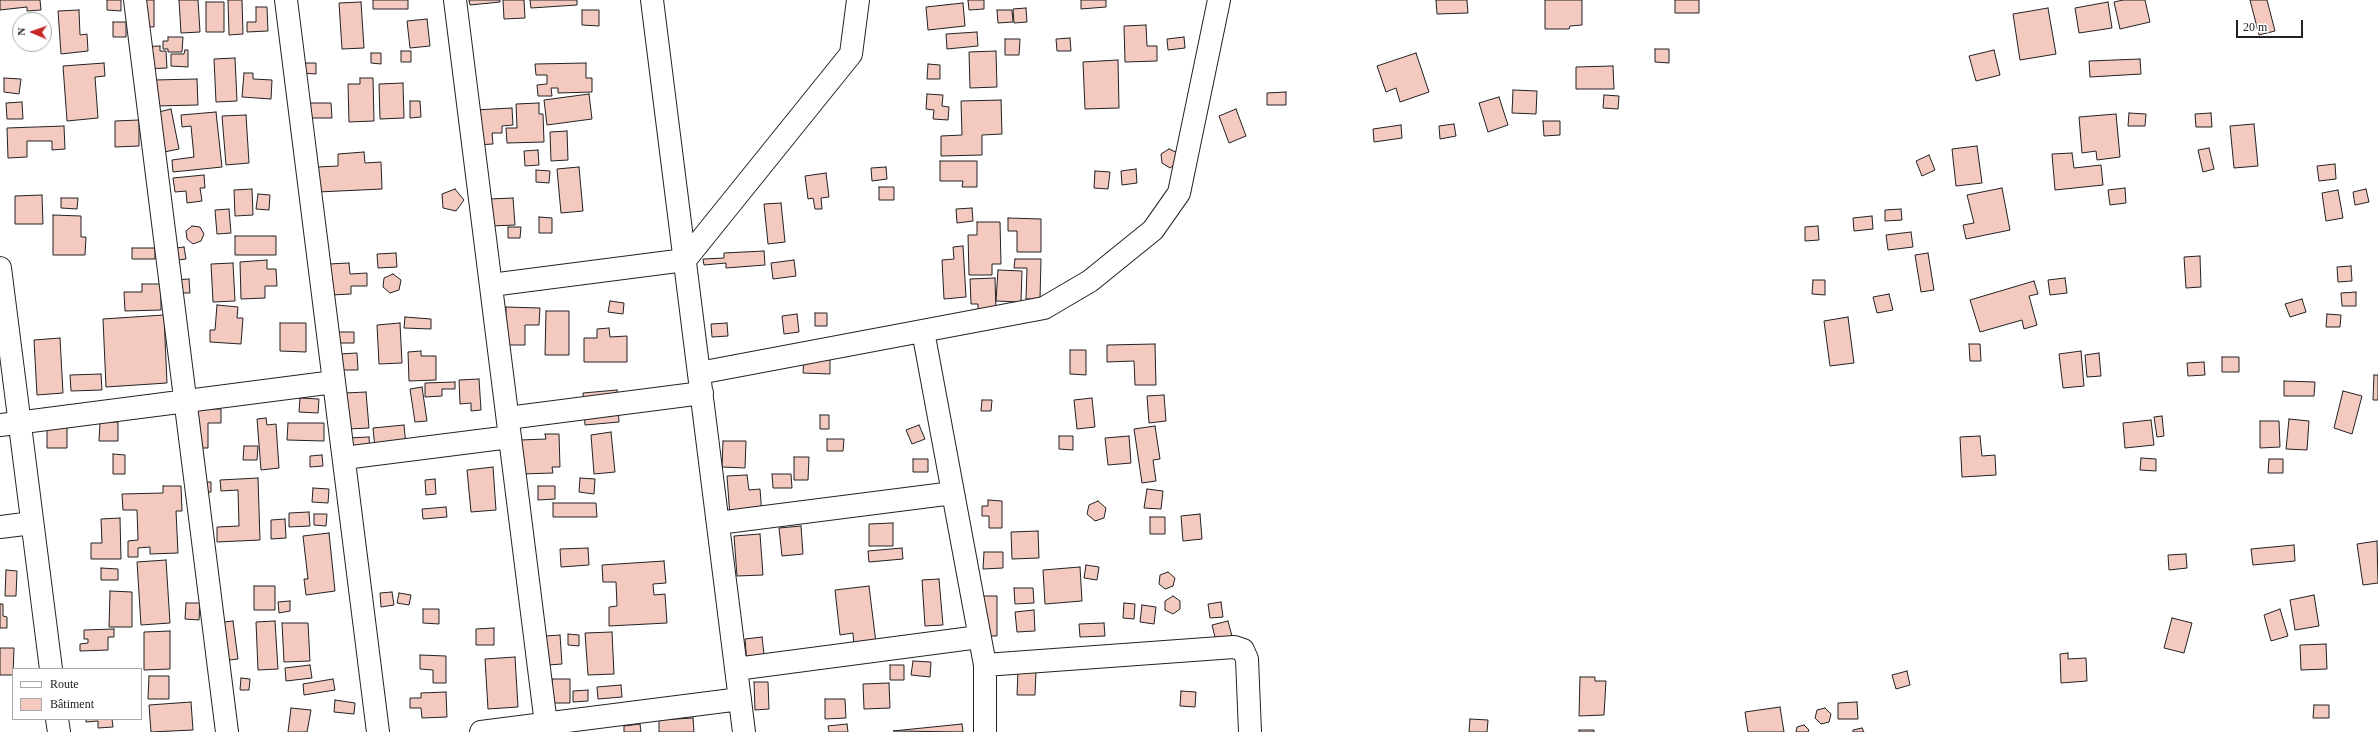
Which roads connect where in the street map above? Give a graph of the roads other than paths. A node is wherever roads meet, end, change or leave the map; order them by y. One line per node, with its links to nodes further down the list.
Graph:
1 (135, 0): 13 (street)
2 (286, 0): 11 (street)
3 (455, 0): 9 (street)
4 (652, 0): 7 (street)
5 (858, 0): 7 (street)
6 (1219, 0): 10 (street)
7 (685, 260): 9 (street); 12 (street)
8 (0, 268): 14 (street)
9 (491, 286): 15 (street)
10 (923, 331): 12 (street); 17 (street)
11 (334, 382): 13 (street); 16 (street)
12 (700, 383): 15 (street); 19 (street)
13 (186, 401): 14 (street); 29 (street)
14 (10, 424): 18 (street)
15 (509, 427): 16 (street); 27 (street)
16 (344, 458): 30 (street)
17 (953, 493): 19 (street); 21 (street)
18 (32, 523): 20 (street); 23 (street)
19 (718, 523): 24 (street)
20 (0, 527)
21 (979, 637): 22 (street); 24 (street)
22 (984, 665): 33 (street); 34 (street)
23 (51, 668)
24 (736, 669): 25 (street)
25 (740, 699): 27 (street); 32 (street)
26 (57, 720): 28 (street)
27 (547, 728): 31 (street)
28 (58, 732)
29 (227, 732)
30 (378, 732)
31 (481, 732)
32 (744, 732)
33 (985, 732)
34 (1250, 732)

